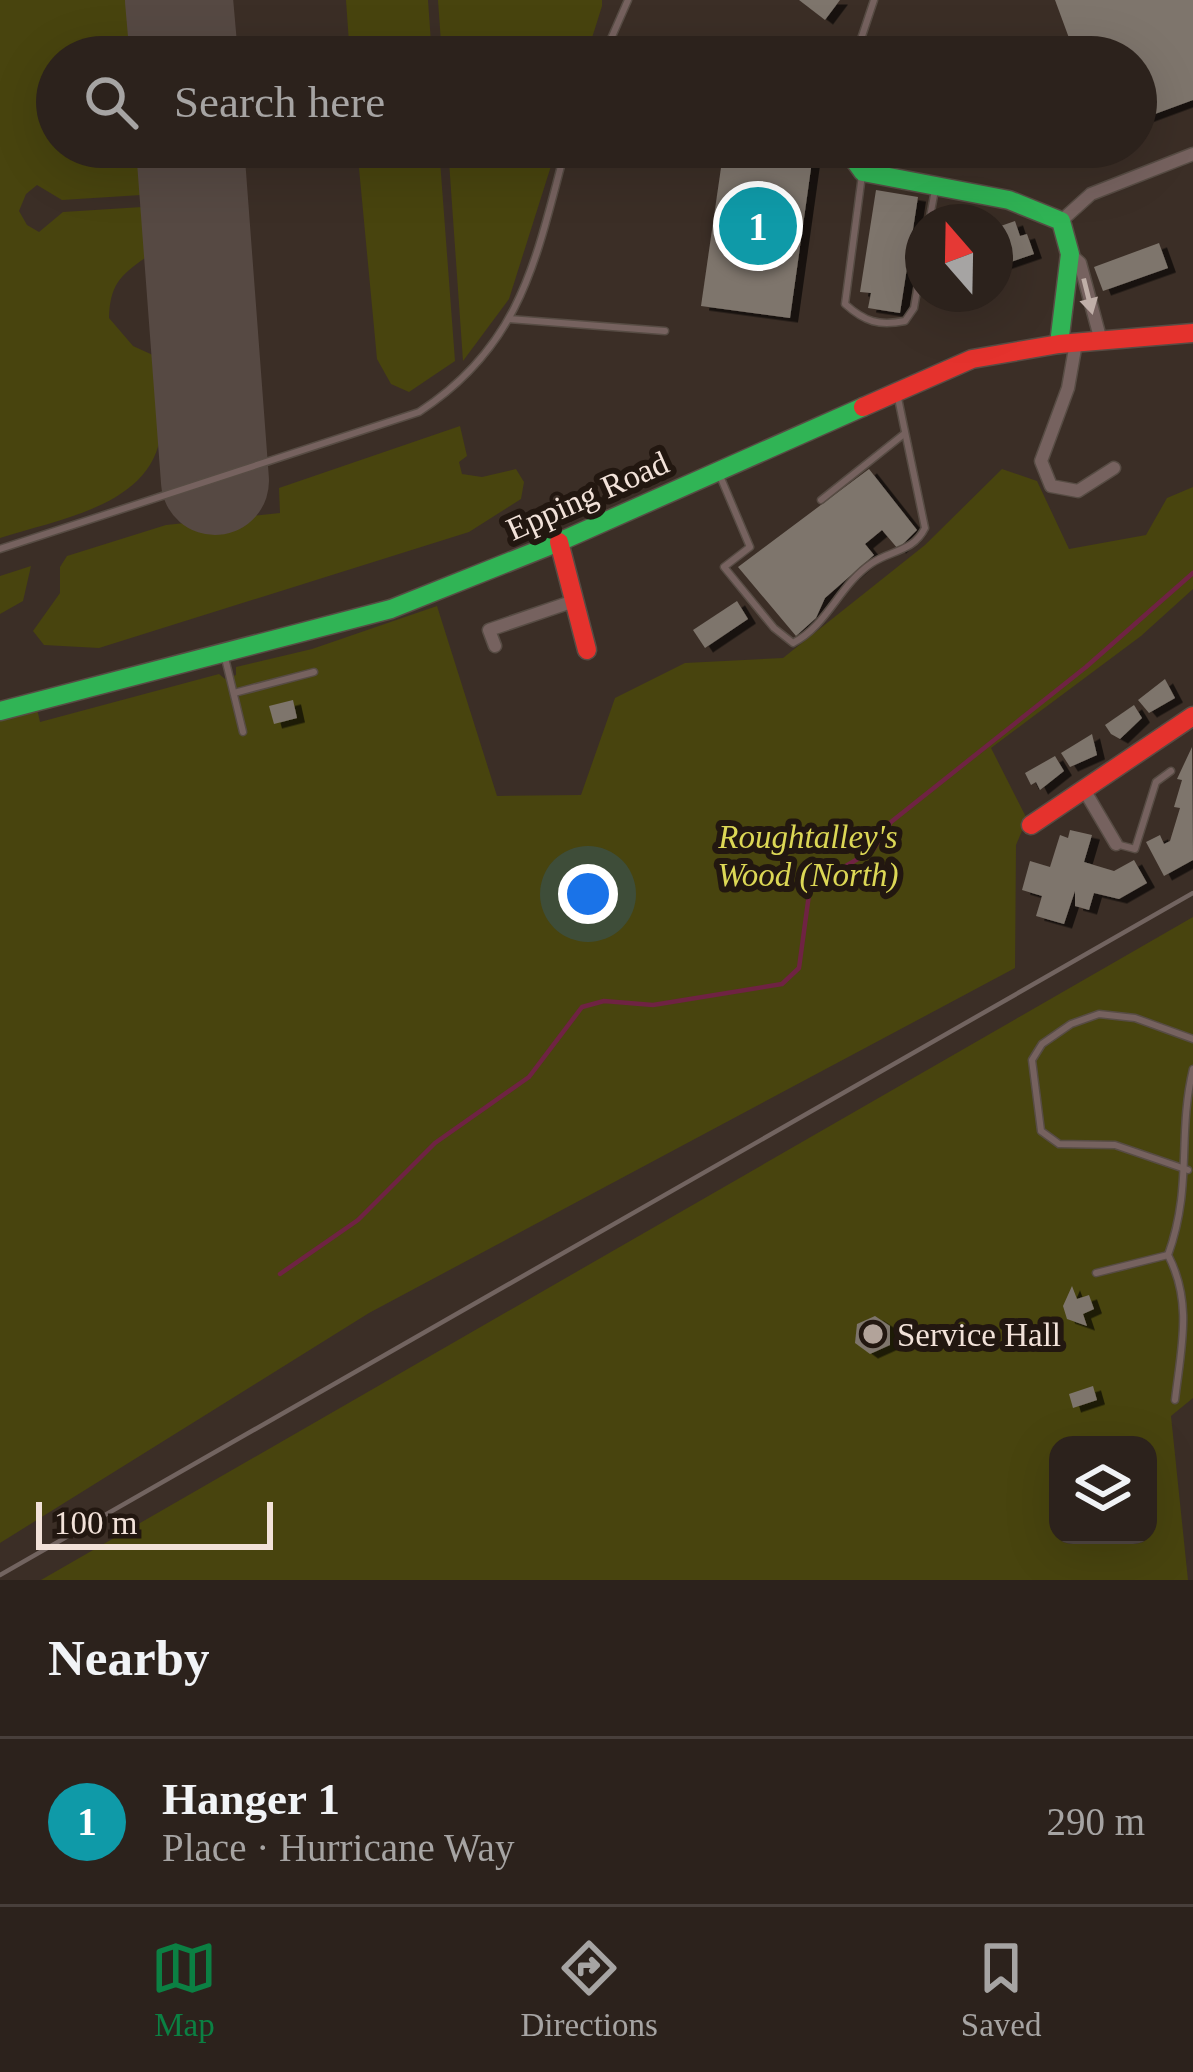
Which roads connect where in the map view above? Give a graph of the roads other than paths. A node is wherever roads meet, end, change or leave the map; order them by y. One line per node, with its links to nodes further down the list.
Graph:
1 (628, 0): 3 (lane)
2 (874, 0): 4 (lane)
3 (612, 36)
4 (862, 36)
5 (1193, 154): 11 (street)
6 (560, 168): 14 (lane)
7 (860, 168): 8 (main road)
8 (863, 172): 9 (main road); 13 (lane)
9 (936, 185): 10 (lane); 11 (main road)
10 (932, 204)
11 (1061, 221): 12 (main road)
12 (1070, 254): 17 (street, one-way to 17); 18 (main road)
13 (911, 312)
14 (509, 319): 15 (lane); 25 (lane)
15 (665, 331)
16 (1193, 333): 17 (main road, Epping Road)
17 (1101, 341): 18 (main road, Epping Road)
18 (1067, 344): 19 (main road, Epping Road); 21 (street)
19 (894, 389): 20 (lane); 22 (main road, Epping Road)
20 (904, 434): 22 (lane); 23 (lane)
21 (1114, 468)
22 (718, 470): 24 (main road, Epping Road)
23 (821, 500)
24 (559, 542): 26 (main road); 29 (main road, Epping Road)
25 (0, 549)
26 (574, 601): 27 (street); 28 (main road)
27 (494, 646)
28 (587, 650)
29 (224, 655): 31 (lane); 32 (main road, Epping Road)
30 (314, 672): 31 (lane)
31 (234, 693): 34 (lane)
32 (0, 711)
33 (1193, 716): 36 (main road)
34 (243, 732)
35 (1171, 771): 38 (lane)
36 (1086, 794): 37 (main road); 38 (street)
37 (1030, 825)
38 (1116, 844)
39 (1193, 1039): 41 (lane)
40 (1193, 1069): 41 (lane)
41 (1187, 1170): 42 (lane)
42 (1168, 1255): 43 (lane); 44 (lane)
43 (1096, 1274)
44 (1175, 1400)

